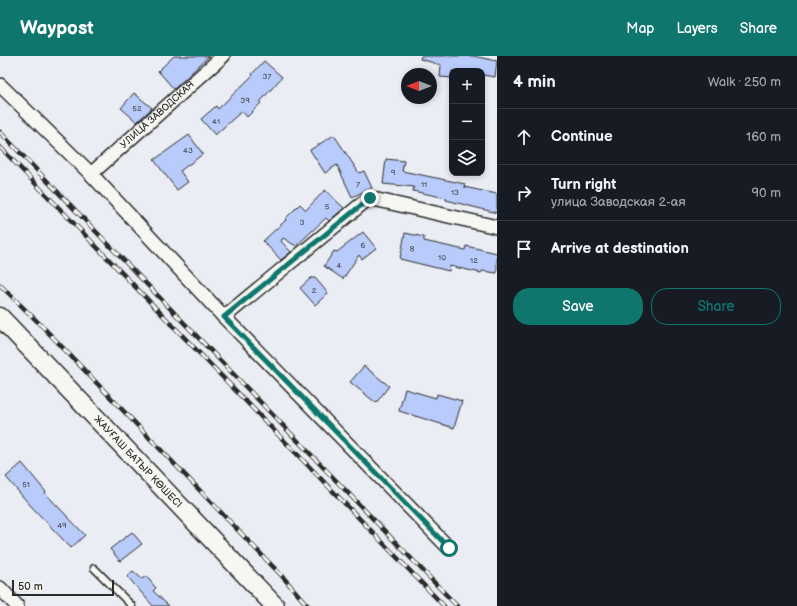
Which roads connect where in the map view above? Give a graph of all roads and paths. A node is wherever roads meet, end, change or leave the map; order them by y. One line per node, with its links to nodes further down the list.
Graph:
1 (223, 56): 3 (street, УЛИЦА ЗАВОДСКАЯ)
2 (0, 85): 3 (street)
3 (91, 174): 6 (street)
4 (497, 227): 6 (street)
5 (0, 317): 12 (main road, ЖАУҒАШ БАТЫР КӨШЕСІ)
6 (224, 317): 7 (street)
7 (449, 548)
8 (94, 568): 11 (lane)
9 (2, 595): 10 (street)
10 (17, 606)
11 (132, 606)
12 (275, 606)

